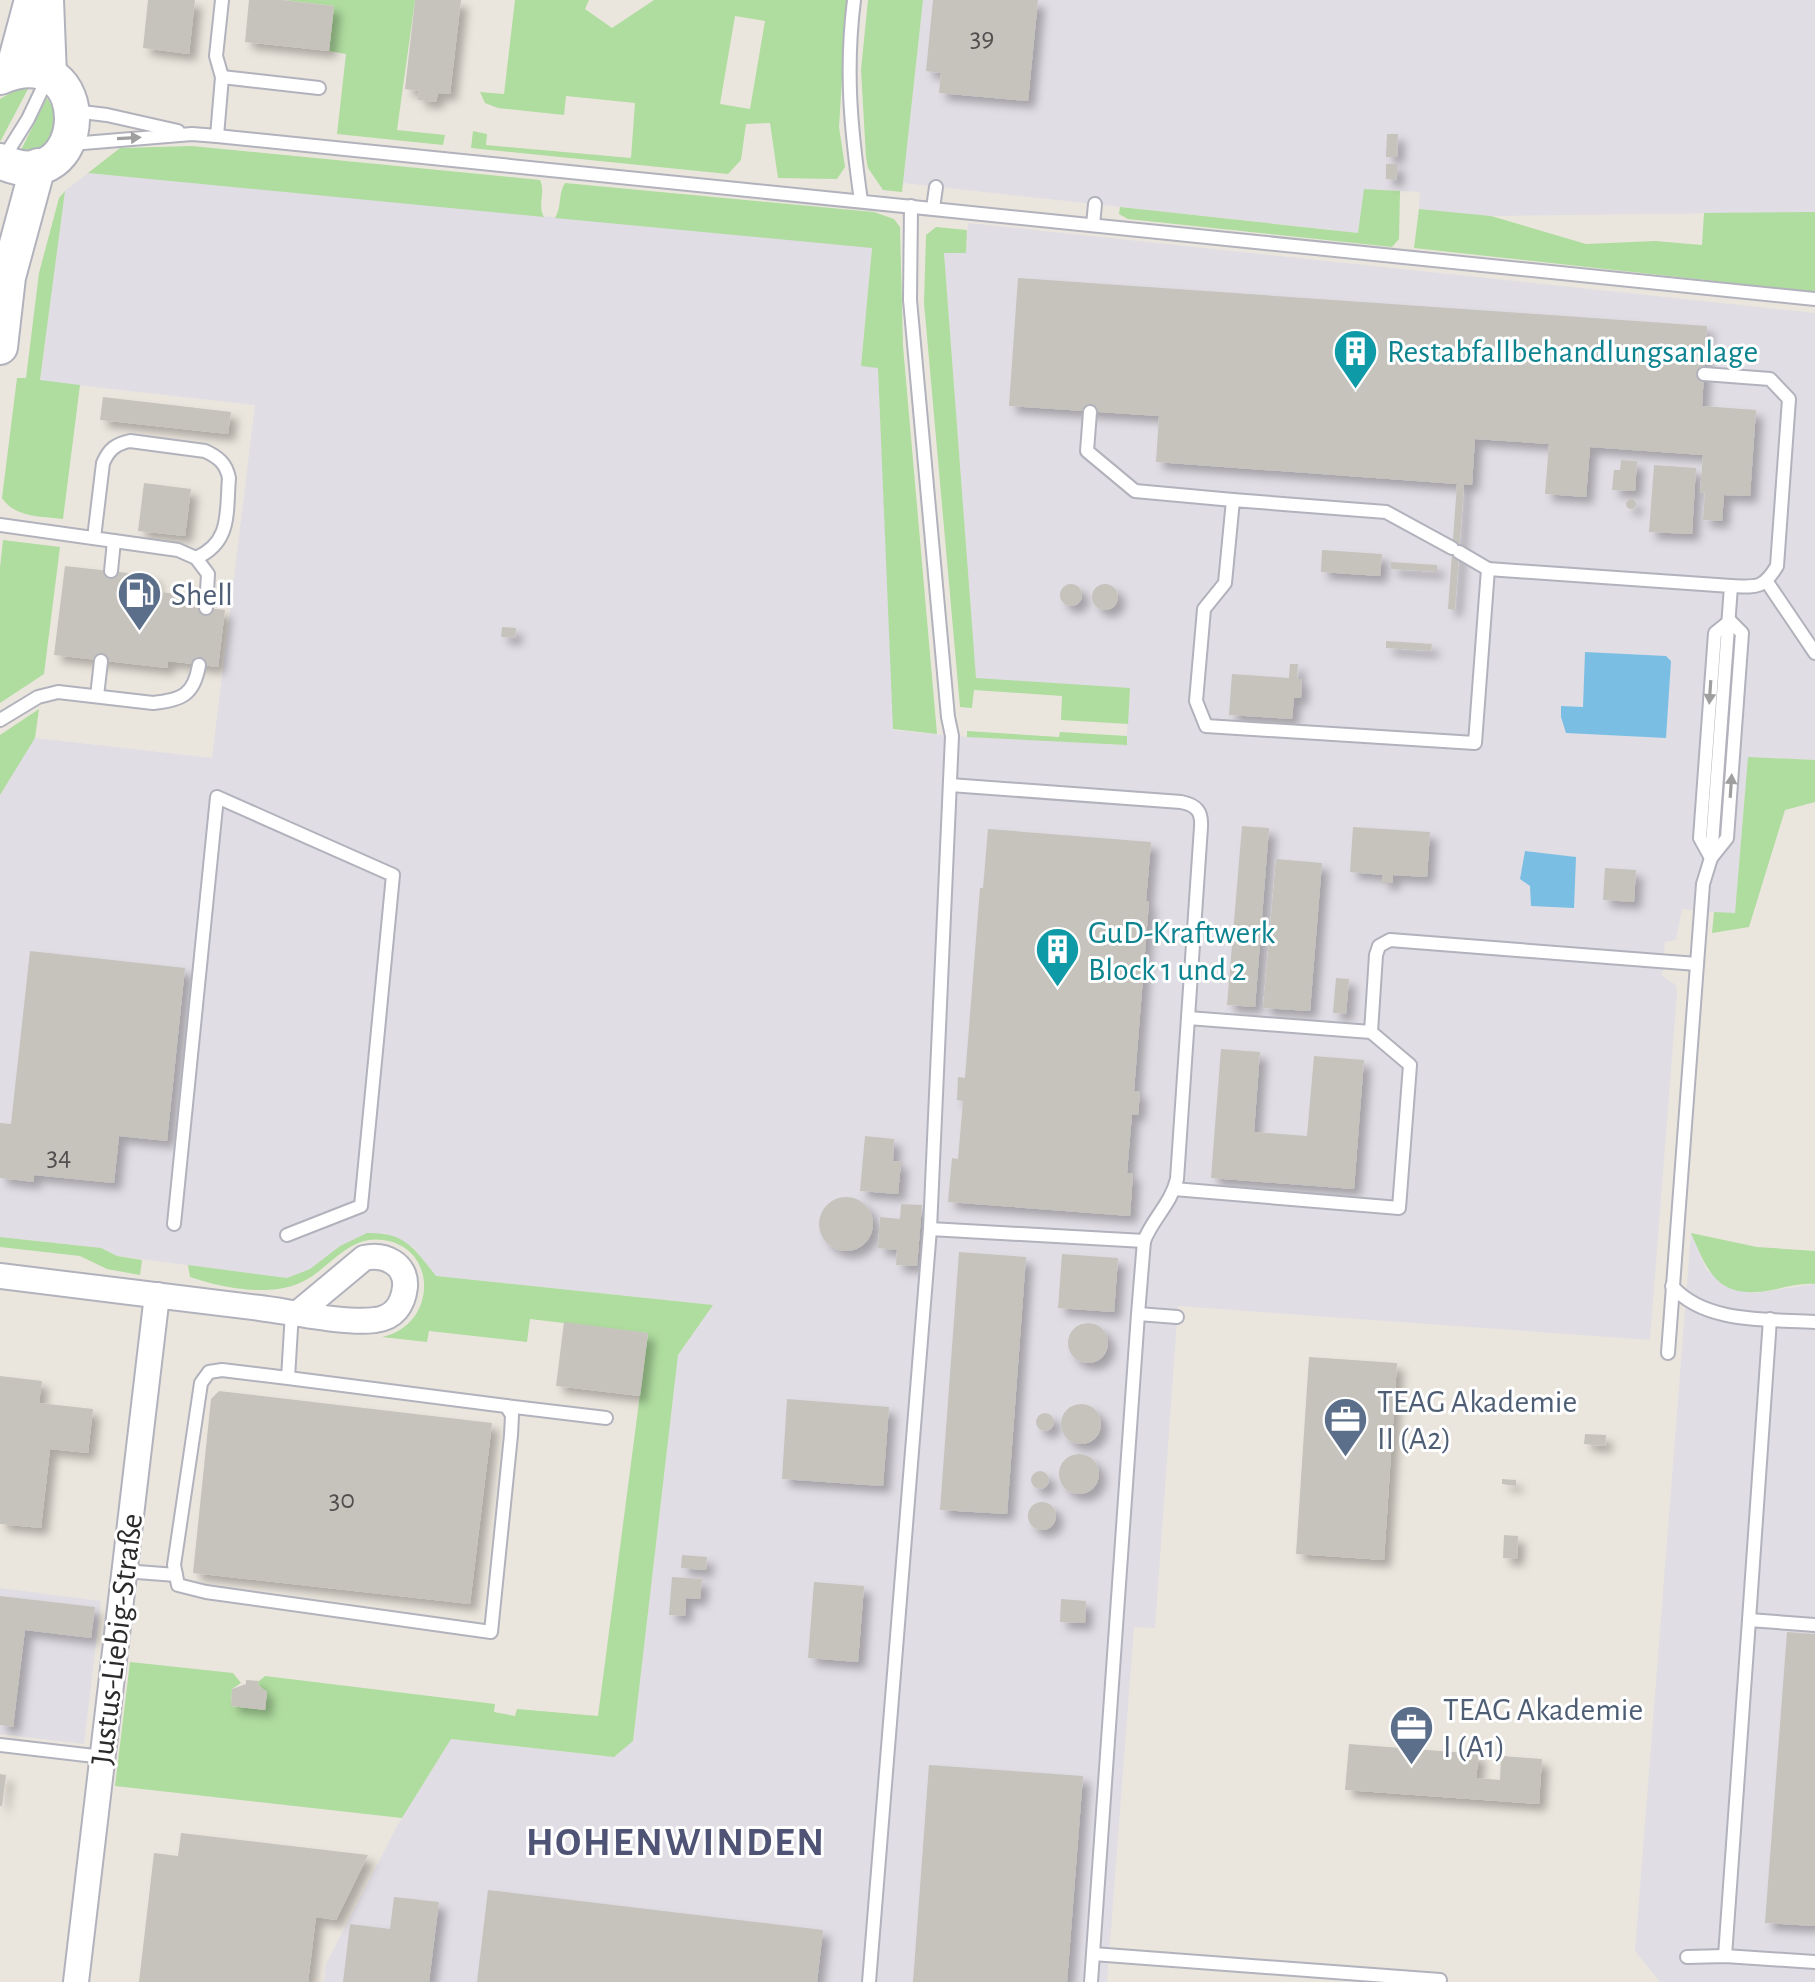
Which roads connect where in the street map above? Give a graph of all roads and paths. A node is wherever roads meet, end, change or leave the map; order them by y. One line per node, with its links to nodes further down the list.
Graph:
1 (32, 0): 5 (main road)
2 (46, 0): 6 (main road)
3 (222, 0): 7 (lane)
4 (854, 0): 16 (lane)
5 (6, 74): 6 (main road)
6 (49, 76): 9 (main road); 13 (lane)
7 (222, 77): 8 (lane); 11 (lane)
8 (319, 88)
9 (73, 111): 10 (lane); 12 (main road)
10 (192, 134): 11 (lane); 12 (lane, one-way to 10)
11 (217, 136): 16 (lane)
12 (67, 144): 14 (main road)
13 (1, 162): 14 (main road); 21 (main road)
14 (38, 166): 21 (main road)
15 (936, 187): 19 (lane)
16 (861, 201): 18 (lane)
17 (1095, 204): 20 (lane)
18 (911, 206): 19 (lane); 42 (lane)
19 (933, 208): 20 (lane)
20 (1093, 225): 22 (lane)
21 (8, 277): 23 (main road)
22 (1815, 299)
23 (0, 347)
24 (1704, 374): 33 (lane)
25 (1090, 412): 26 (lane)
26 (1233, 500): 31 (lane); 31 (lane)
27 (0, 525): 28 (lane)
28 (94, 538): 29 (lane); 30 (lane)
29 (114, 541): 30 (lane); 32 (lane)
30 (196, 558): 35 (lane)
31 (1488, 569): 34 (lane)
32 (111, 571)
33 (1767, 582): 34 (lane); 37 (lane)
34 (1731, 586): 36 (lane)
35 (206, 608)
36 (1730, 621): 43 (lane, one-way to 43); 43 (lane)
37 (1815, 653)
38 (101, 661): 40 (lane)
39 (199, 665): 40 (lane)
40 (97, 696): 41 (lane)
41 (0, 720)
42 (950, 785): 45 (lane); 49 (lane)
43 (1711, 858): 44 (lane)
44 (1697, 964): 46 (lane); 53 (lane)
45 (1188, 1018): 46 (lane); 47 (lane)
46 (1371, 1032): 47 (lane)
47 (1174, 1189): 51 (lane)
48 (174, 1224): 50 (lane)
49 (930, 1229): 51 (lane); 76 (lane)
50 (287, 1235)
51 (1144, 1241): 56 (lane)
52 (0, 1276): 54 (street)
53 (1672, 1286): 58 (lane); 60 (lane)
54 (157, 1295): 55 (street); 64 (street, Justus-Liebig-Straße)
55 (295, 1312): 61 (lane)
56 (1138, 1314): 57 (lane); 70 (lane)
57 (1177, 1317)
58 (1770, 1319): 59 (lane); 66 (lane)
59 (1815, 1322)
60 (1668, 1353)
61 (288, 1378): 62 (lane); 65 (lane)
62 (506, 1406): 63 (lane); 65 (lane)
63 (606, 1418)
64 (124, 1571): 65 (lane); 69 (street, Justus-Liebig-Straße)
65 (176, 1575)
66 (1749, 1620): 67 (lane); 71 (lane)
67 (1815, 1625)
68 (0, 1745): 69 (lane)
69 (103, 1757): 75 (street, Justus-Liebig-Straße)
70 (1093, 1954): 74 (lane); 77 (lane)
71 (1725, 1956): 72 (lane); 73 (lane)
72 (1687, 1957)
73 (1815, 1962)
74 (1440, 1980)
75 (76, 1982)
76 (869, 1982)
77 (1091, 1982)

